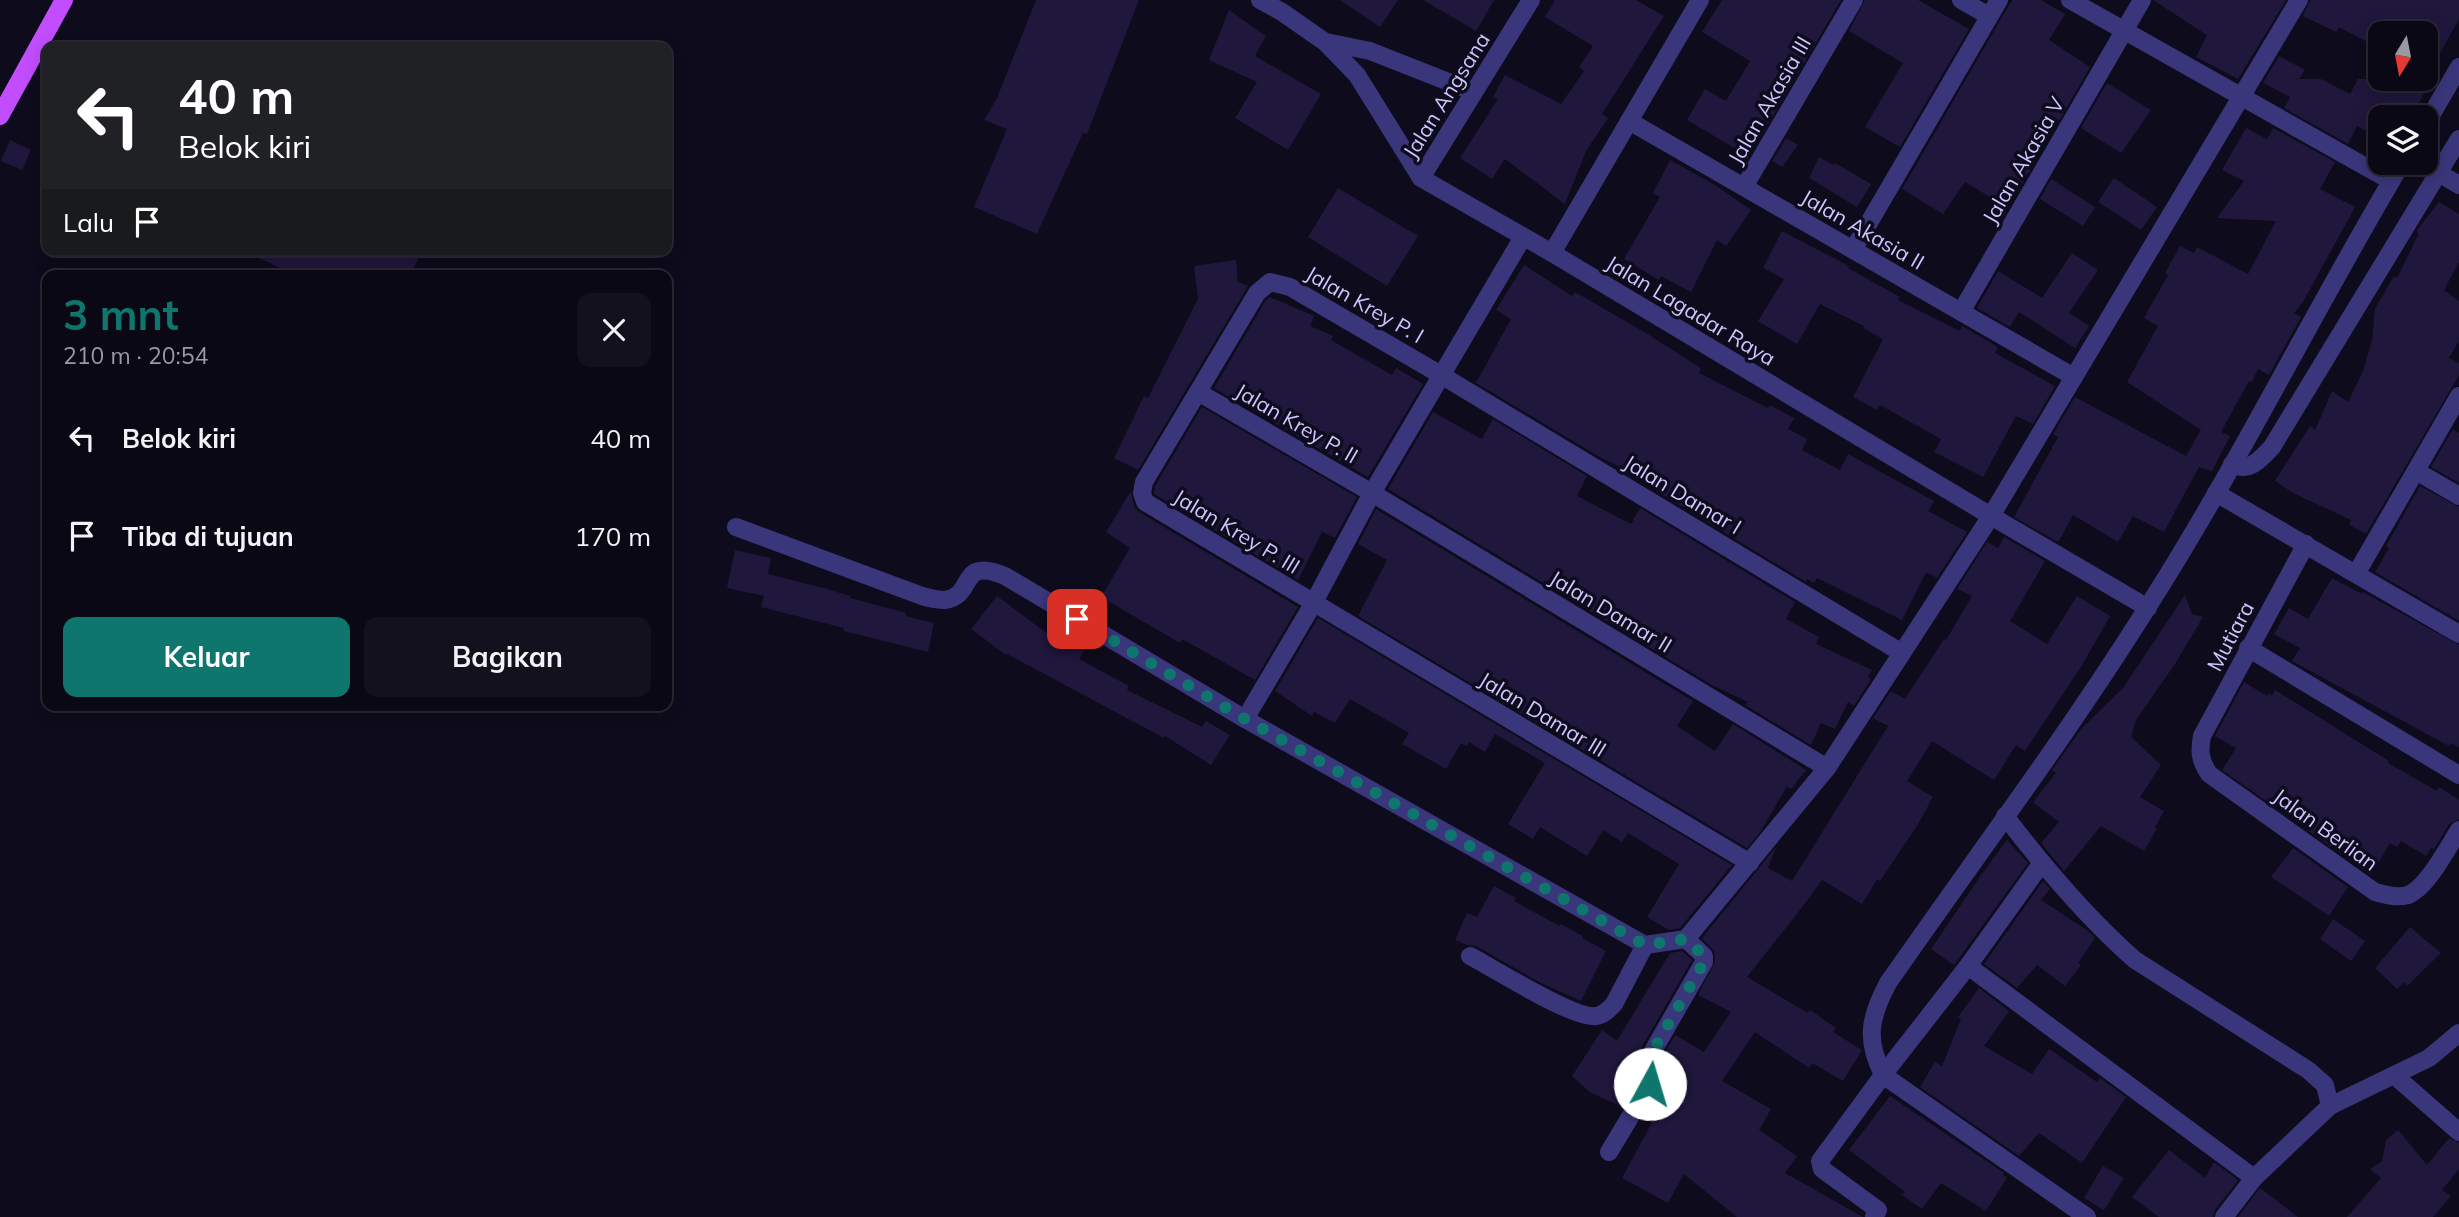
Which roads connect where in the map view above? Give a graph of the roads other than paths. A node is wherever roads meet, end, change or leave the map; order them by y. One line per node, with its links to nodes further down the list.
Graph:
1 (64, 0): 18 (main road)
2 (1260, 0): 13 (street, Jalan Lagadar Raya)
3 (1531, 0): 15 (street, Jalan Angsana)
4 (1700, 0): 19 (street)
5 (1854, 0): 26 (street, Jalan Akasia III)
6 (1961, 0): 11 (street)
7 (1999, 0): 11 (street)
8 (2070, 0): 12 (street)
9 (2142, 0): 12 (street, Jalan Akasia V)
10 (2299, 0): 16 (street)
11 (1989, 16): 28 (street)
12 (2124, 31): 16 (street); 30 (street, Jalan Akasia V)
13 (1325, 42): 15 (street); 23 (street, Jalan Lagadar Raya)
14 (2459, 67): 17 (street)
15 (1474, 92): 23 (street, Jalan Angsana)
16 (2242, 97): 24 (street); 32 (street)
17 (2437, 105)
18 (1, 113)
19 (1629, 121): 26 (street, Jalan Akasia II); 29 (street)
20 (2459, 139): 21 (street)
21 (2439, 173): 25 (street); 35 (street)
22 (2395, 175): 24 (street)
23 (1421, 178): 27 (street, Jalan Lagadar Raya)
24 (2391, 181): 35 (street)
25 (2459, 185)
26 (1744, 187): 28 (street, Jalan Akasia II)
27 (1523, 237): 29 (street, Jalan Lagadar Raya); 31 (street)
28 (1853, 250): 30 (street, Jalan Akasia II)
29 (1552, 253): 40 (street, Jalan Lagadar Raya)
30 (1961, 312): 32 (street, Jalan Akasia II)
31 (1441, 374): 33 (street, Jalan Krey P. I); 37 (street); 48 (street, Jalan Damar I)
32 (2074, 377): 40 (street)
33 (1198, 392): 37 (street, Jalan Krey P. II); 44 (street, Jalan Krey P. III)
34 (2459, 397): 36 (street)
35 (2232, 464): 38 (street)
36 (2416, 471): 39 (street); 43 (street)
37 (1373, 493): 44 (street); 51 (street, Jalan Damar II)
38 (2216, 493): 42 (street); 45 (street)
39 (2459, 496)
40 (1991, 516): 45 (street, Jalan Lagadar Raya); 48 (street)
41 (736, 527): 49 (street)
42 (2306, 544): 43 (street); 47 (street, Mutiara)
43 (2356, 574): 46 (street)
44 (1313, 604): 49 (street); 55 (street, Jalan Damar III)
45 (2148, 608): 53 (street)
46 (2459, 634)
47 (2248, 648): 50 (street, Mutiara); 52 (street)
48 (1902, 653): 51 (street)
49 (1245, 719): 58 (street)
50 (2199, 751): 54 (street, Jalan Berlian)
51 (1827, 768): 55 (street)
52 (2459, 775)
53 (2005, 816): 56 (street); 62 (street)
54 (2459, 830)
55 (1750, 863): 57 (street)
56 (2041, 864): 60 (street); 64 (street)
57 (1686, 939): 58 (street); 66 (street)
58 (1645, 945): 59 (street)
59 (1470, 956)
60 (1968, 966): 62 (street); 67 (street)
61 (2459, 1033): 63 (street)
62 (1883, 1075): 68 (street); 69 (street)
63 (2395, 1076): 64 (street); 65 (street)
64 (2330, 1106): 67 (street)
65 (2459, 1132)
66 (1609, 1152)
67 (2254, 1178): 70 (street)
68 (1881, 1215)
69 (2087, 1217)
70 (2224, 1217)

